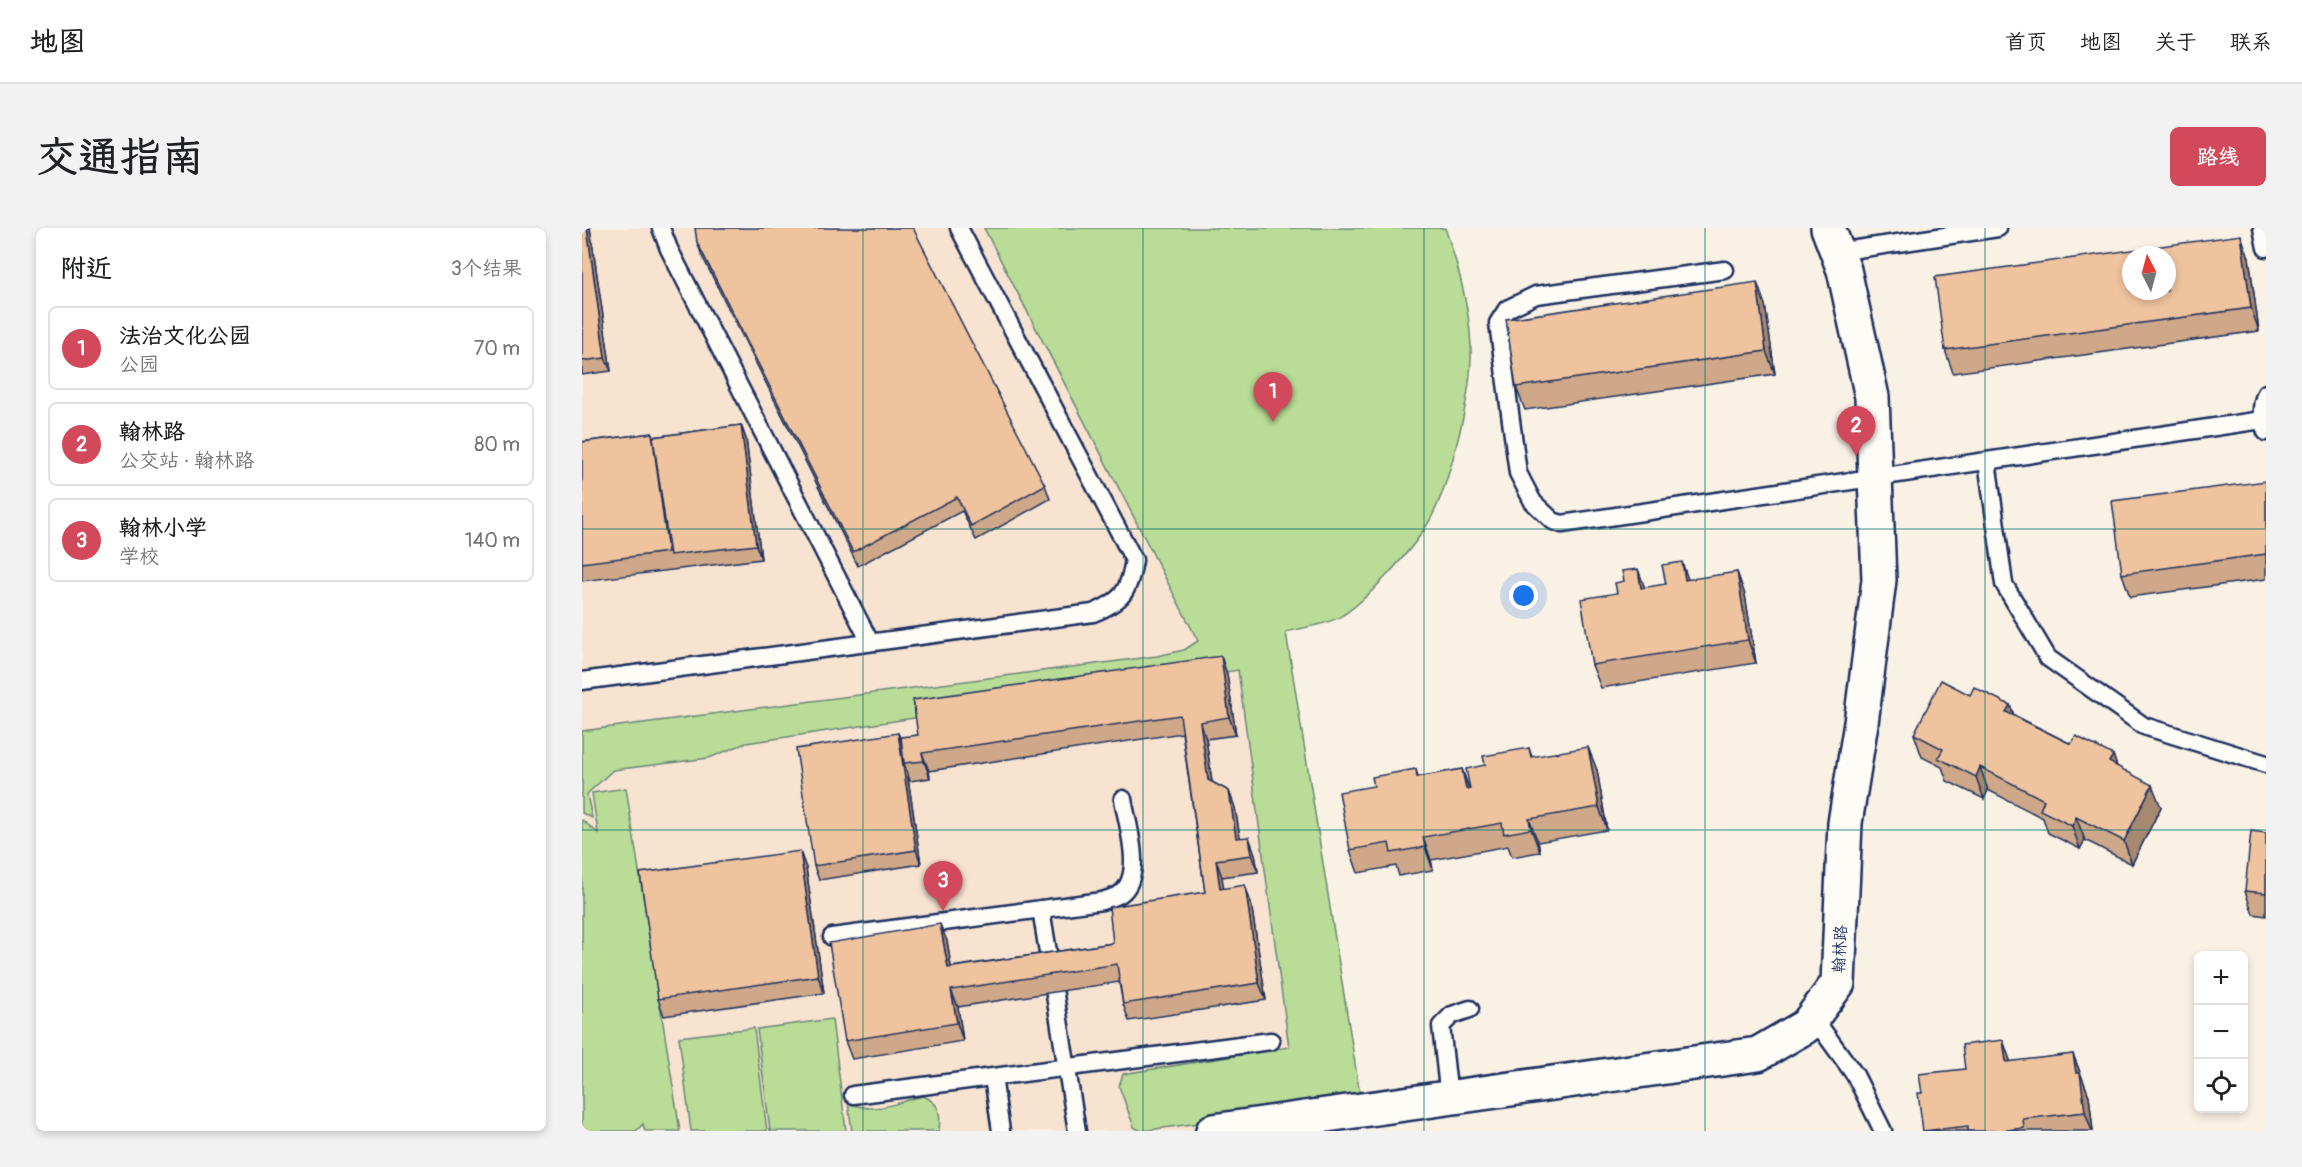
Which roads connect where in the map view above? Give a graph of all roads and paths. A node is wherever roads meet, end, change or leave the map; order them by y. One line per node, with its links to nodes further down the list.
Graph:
1 (661, 228): 12 (lane)
2 (959, 228): 12 (lane)
3 (1998, 228): 5 (lane)
4 (2262, 228): 6 (lane)
5 (1833, 240): 11 (main road, 翰林路)
6 (2266, 248)
7 (1725, 270): 11 (lane)
8 (2266, 393): 9 (lane)
9 (2264, 426): 10 (lane)
10 (1987, 460): 11 (lane); 14 (lane)
11 (1875, 477): 19 (main road, 翰林路)
12 (870, 642): 13 (lane)
13 (582, 681)
14 (2266, 764)
15 (1123, 799): 16 (lane)
16 (1041, 909): 17 (lane); 21 (lane)
17 (832, 938)
18 (1470, 1010): 24 (lane)
19 (1813, 1017): 24 (main road, 翰林路); 28 (lane)
20 (1271, 1041): 21 (lane)
21 (1067, 1068): 22 (lane); 26 (lane)
22 (993, 1077): 23 (lane); 25 (lane)
23 (853, 1095)
24 (1449, 1098): 27 (main road, 翰林路)
25 (1001, 1131)
26 (1077, 1131)
27 (1213, 1131)
28 (1883, 1131)

